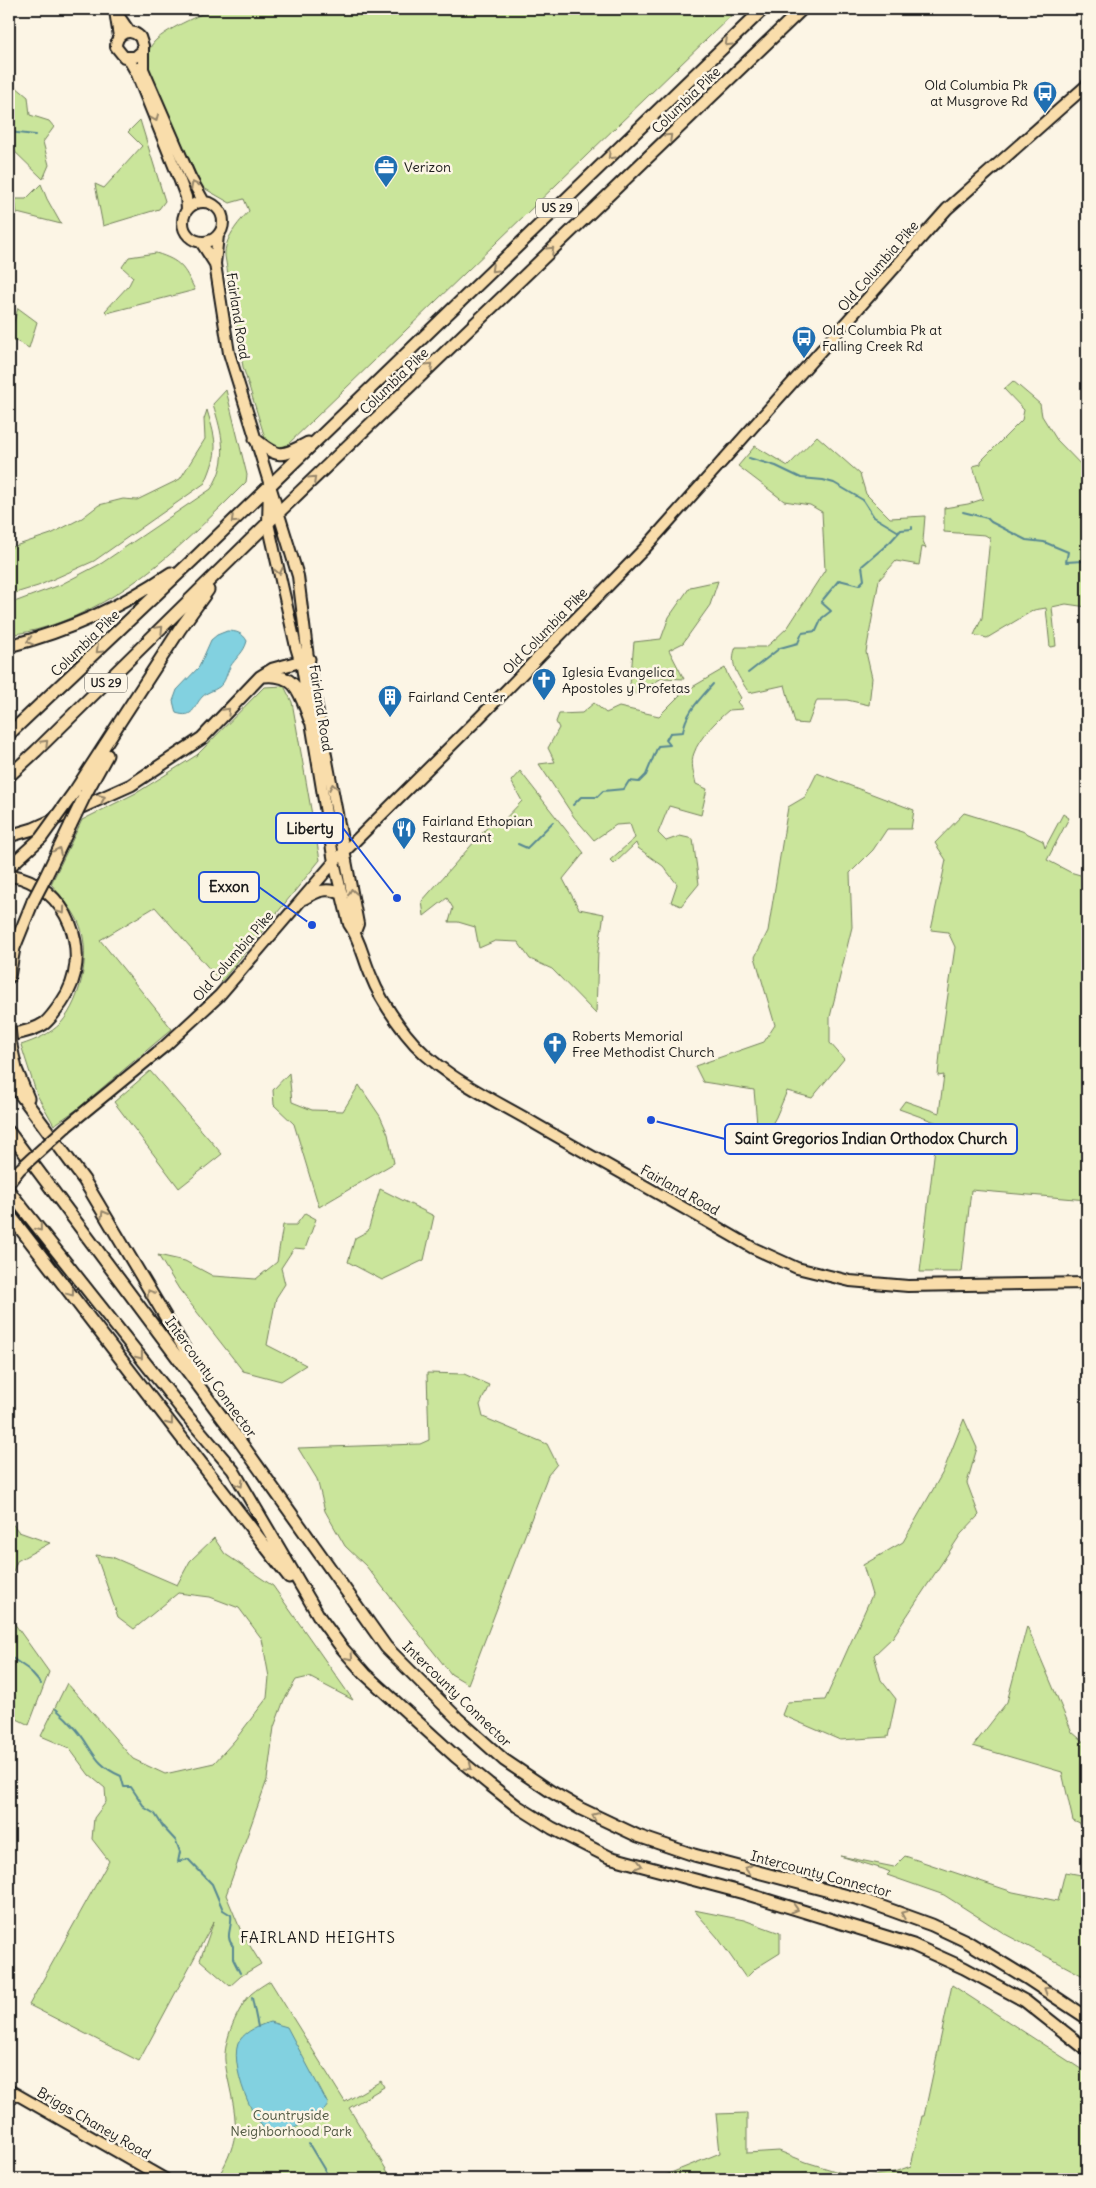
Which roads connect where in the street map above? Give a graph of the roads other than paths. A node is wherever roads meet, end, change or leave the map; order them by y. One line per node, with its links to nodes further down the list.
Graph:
1 (763, 9): 14 (highway, Columbia Pike / US 29, one-way to 14)
2 (802, 9): 17 (highway, Columbia Pike / US 29, one-way to 2)
3 (115, 10): 4 (main road); 5 (main road)
4 (129, 31): 5 (main road); 6 (main road)
5 (119, 37): 7 (main road)
6 (142, 51): 7 (main road); 9 (main road, one-way to 6)
7 (128, 58): 10 (main road, one-way to 10)
8 (1087, 85): 29 (main road, Old Columbia Pike)
9 (204, 202): 10 (main road); 11 (main road)
10 (187, 209): 12 (main road)
11 (218, 235): 12 (main road); 13 (main road, Fairland Road)
12 (201, 242): 13 (main road, Fairland Road)
13 (216, 264): 15 (main road, Fairland Road)
14 (322, 434): 15 (highway); 16 (highway, Columbia Pike / US 29)
15 (256, 439): 16 (main road, Fairland Road)
16 (269, 486): 17 (main road, Fairland Road); 18 (main road, Fairland Road); 19 (highway, Columbia Pike / US 29, one-way to 19)
17 (278, 513): 18 (highway, Columbia Pike / US 29); 22 (main road, Fairland Road)
18 (268, 523): 20 (highway, Columbia Pike / US 29); 22 (main road, Fairland Road, one-way to 22)
19 (198, 556): 21 (highway, one-way to 21); 25 (highway, Columbia Pike / US 29, one-way to 25)
20 (227, 564): 26 (highway, Columbia Pike / US 29, one-way to 20); 27 (highway)
21 (9, 646)
22 (304, 660): 23 (highway); 24 (main road, Fairland Road); 29 (main road, Fairland Road, one-way to 22)
23 (260, 677): 24 (highway); 28 (highway, one-way to 23)
24 (310, 720): 30 (main road, Fairland Road)
25 (9, 734)
26 (9, 776)
27 (81, 792): 31 (highway, bridge); 36 (highway, one-way to 27, bridge)
28 (9, 836)
29 (345, 852): 30 (main road, Old Columbia Pike); 35 (main road, Fairland Road, one-way to 29)
30 (334, 862): 33 (main road, Fairland Road); 34 (main road, Old Columbia Pike)
31 (9, 867)
32 (9, 875): 38 (highway, one-way to 38)
33 (343, 895): 34 (main road); 35 (main road, Fairland Road)
34 (298, 902): 42 (main road, Old Columbia Pike, bridge)
35 (355, 932): 45 (main road, Fairland Road)
36 (9, 977)
37 (9, 1024): 38 (highway, bridge)
38 (10, 1041): 40 (highway)
39 (9, 1079): 40 (highway)
40 (39, 1122): 46 (highway, one-way to 40)
41 (9, 1132): 46 (highway, Intercounty Connector)
42 (9, 1182)
43 (9, 1190): 47 (highway, one-way to 47)
44 (9, 1214): 47 (highway, one-way to 47)
45 (1087, 1283)
46 (239, 1440): 48 (highway, Intercounty Connector, one-way to 46)
47 (320, 1618): 49 (highway, one-way to 49)
48 (1087, 2018)
49 (1087, 2050)
50 (9, 2090): 51 (main road, Briggs Chaney Road)
51 (164, 2179)

